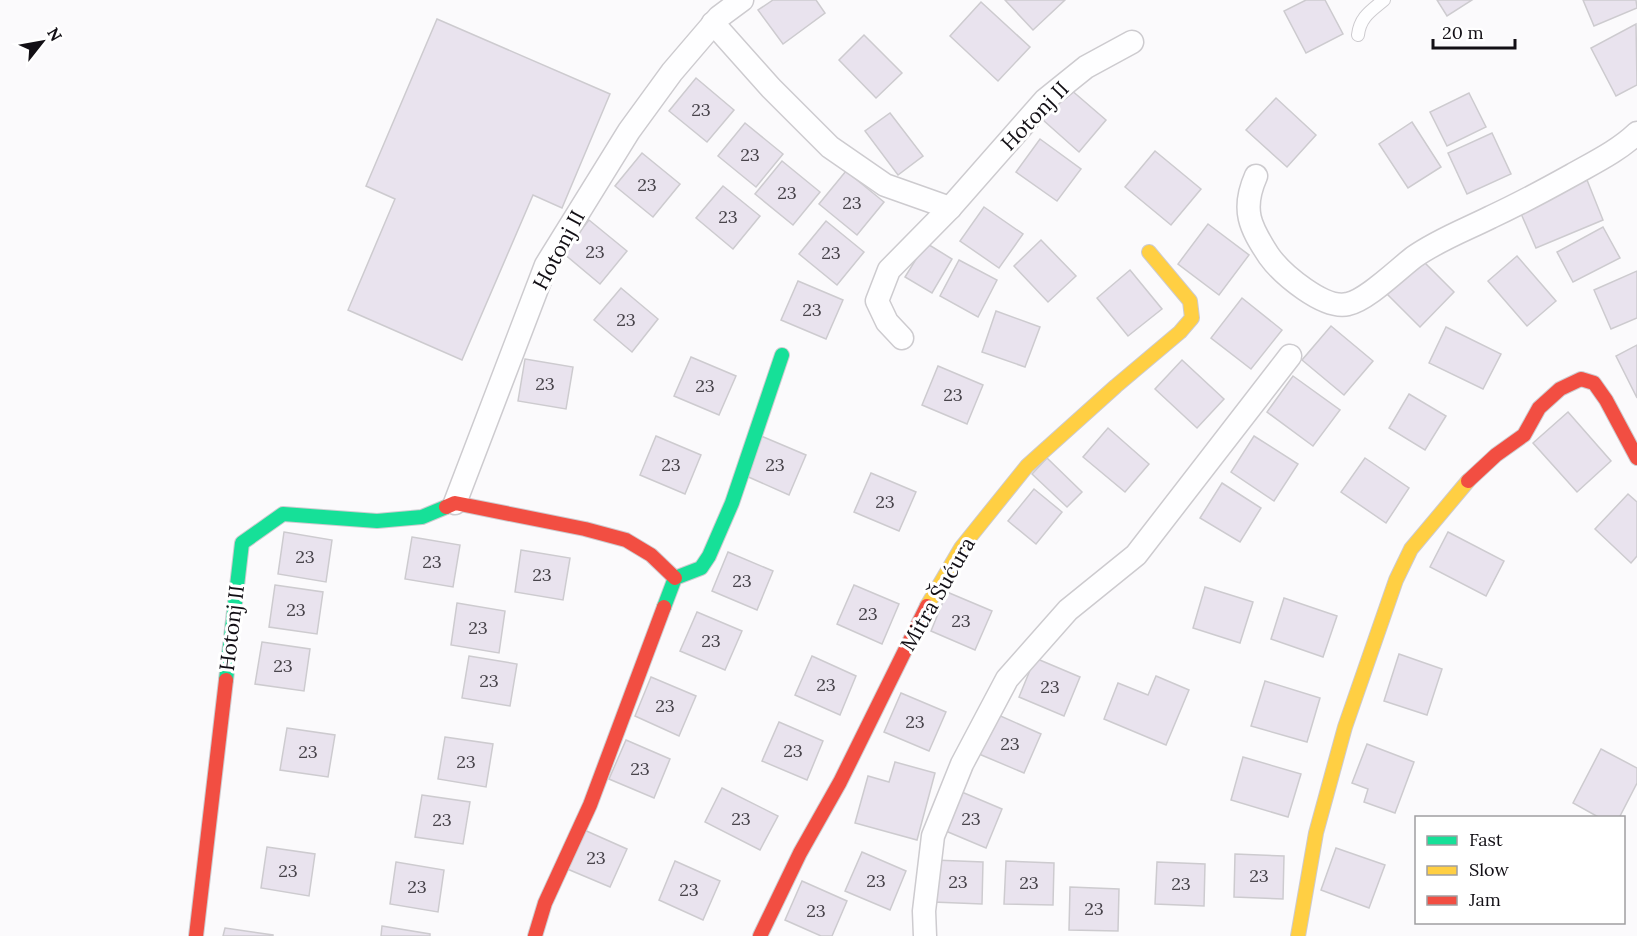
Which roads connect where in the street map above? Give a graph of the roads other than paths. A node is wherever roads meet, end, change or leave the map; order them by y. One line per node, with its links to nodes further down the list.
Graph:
1 (742, 0): 3 (street, Hotonj II)
2 (1384, 0): 4 (lane)
3 (713, 23): 8 (street); 14 (street, Hotonj II)
4 (1358, 35)
5 (1132, 42): 8 (street, Hotonj II)
6 (1635, 141): 7 (street)
7 (1256, 176)
8 (950, 208): 10 (street, Hotonj II)
9 (1149, 252): 18 (street, Mitra Šućura)
10 (902, 338)
11 (782, 355): 15 (street)
12 (1290, 356): 19 (street)
13 (1637, 458): 20 (street)
14 (455, 503): 15 (street); 16 (street, Hotonj II)
15 (675, 578): 17 (street)
16 (196, 936)
17 (535, 936)
18 (760, 936)
19 (926, 936)
20 (1298, 936)

